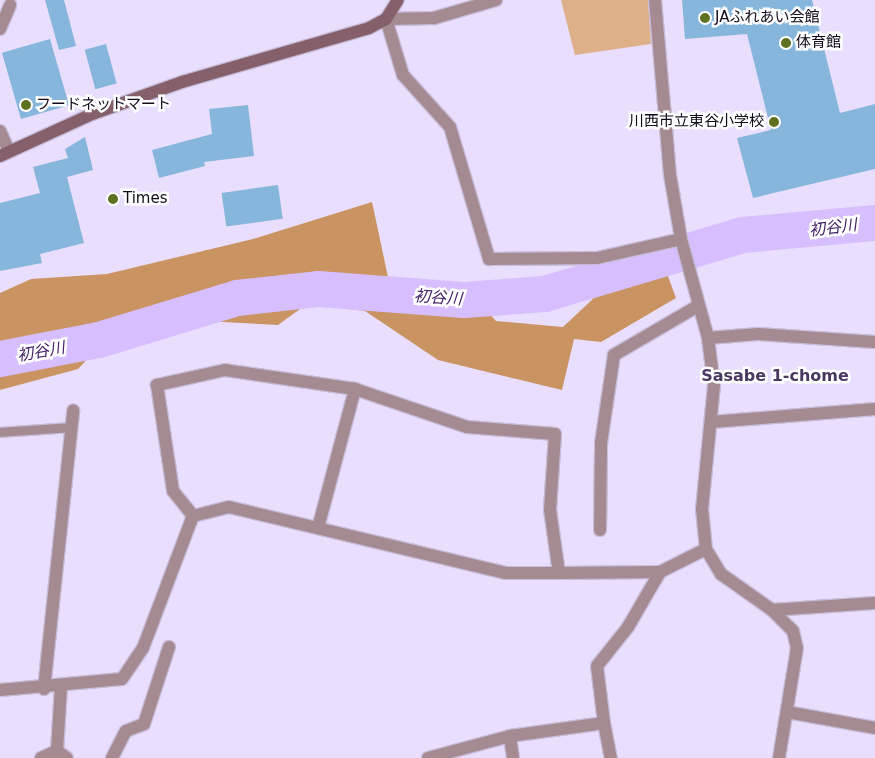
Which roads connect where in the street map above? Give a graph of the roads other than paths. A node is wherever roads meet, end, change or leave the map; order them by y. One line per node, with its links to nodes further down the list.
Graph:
1 (398, 0): 5 (street)
2 (496, 0): 5 (street)
3 (654, 0): 9 (street)
4 (10, 6): 6 (street)
5 (386, 19): 8 (street); 9 (street)
6 (0, 29)
7 (0, 131): 8 (street)
8 (3, 150)
9 (681, 239): 10 (street)
10 (698, 306): 11 (street); 21 (street)
11 (708, 338): 12 (street); 16 (street)
12 (875, 342)
13 (355, 389): 19 (street); 20 (street); 24 (street)
14 (875, 409): 16 (street)
15 (73, 411): 17 (street)
16 (711, 422): 22 (street)
17 (71, 427): 18 (lane); 29 (street)
18 (0, 432)
19 (193, 516): 20 (street); 28 (street)
20 (318, 528): 24 (street)
21 (600, 530)
22 (706, 549): 23 (street); 26 (street)
23 (660, 572): 24 (street); 32 (street)
24 (559, 573)
25 (875, 603): 26 (street)
26 (772, 610): 31 (street)
27 (169, 647): 37 (street)
28 (60, 687): 29 (street); 35 (street)
29 (44, 689): 30 (street)
30 (0, 690)
31 (787, 712): 33 (street); 41 (street)
32 (604, 724): 34 (street); 40 (street)
33 (875, 728)
34 (510, 736): 38 (street); 39 (street)
35 (62, 754): 36 (street)
36 (41, 758)
37 (112, 758)
38 (428, 758)
39 (513, 758)
40 (611, 758)
41 (779, 758)

